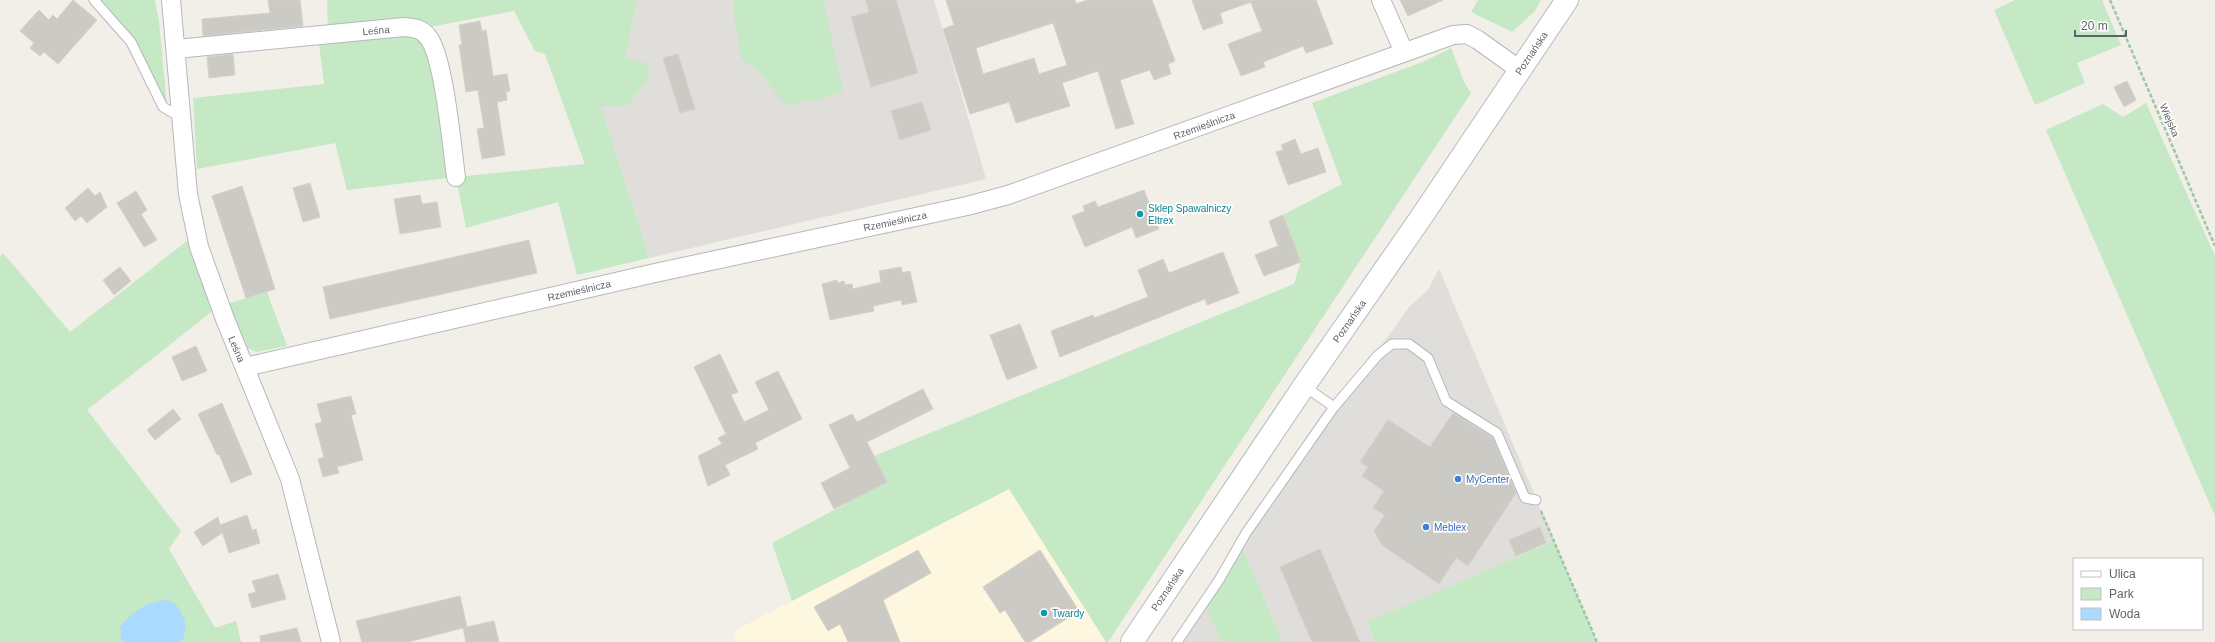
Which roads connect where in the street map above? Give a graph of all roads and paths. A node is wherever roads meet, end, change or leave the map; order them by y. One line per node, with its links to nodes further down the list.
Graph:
1 (94, 0): 9 (lane)
2 (171, 0): 6 (street, Leśna)
3 (1381, 0): 7 (street)
4 (1567, 0): 8 (main road, Poznańska)
5 (2110, 0): 11 (path, Wiejska)
6 (176, 48): 9 (street, Leśna); 10 (street, Leśna)
7 (1404, 52): 8 (street, Rzemieślnicza); 12 (street, Rzemieślnicza)
8 (1520, 70): 13 (main road, Poznańska)
9 (182, 118): 12 (street, Leśna)
10 (456, 177)
11 (2215, 246)
12 (245, 367): 16 (street, Leśna)
13 (1304, 386): 14 (lane); 17 (main road, Poznańska)
14 (1334, 407): 15 (lane); 18 (lane)
15 (1536, 500): 19 (path)
16 (331, 642)
17 (1132, 642)
18 (1177, 642)
19 (1597, 642)

